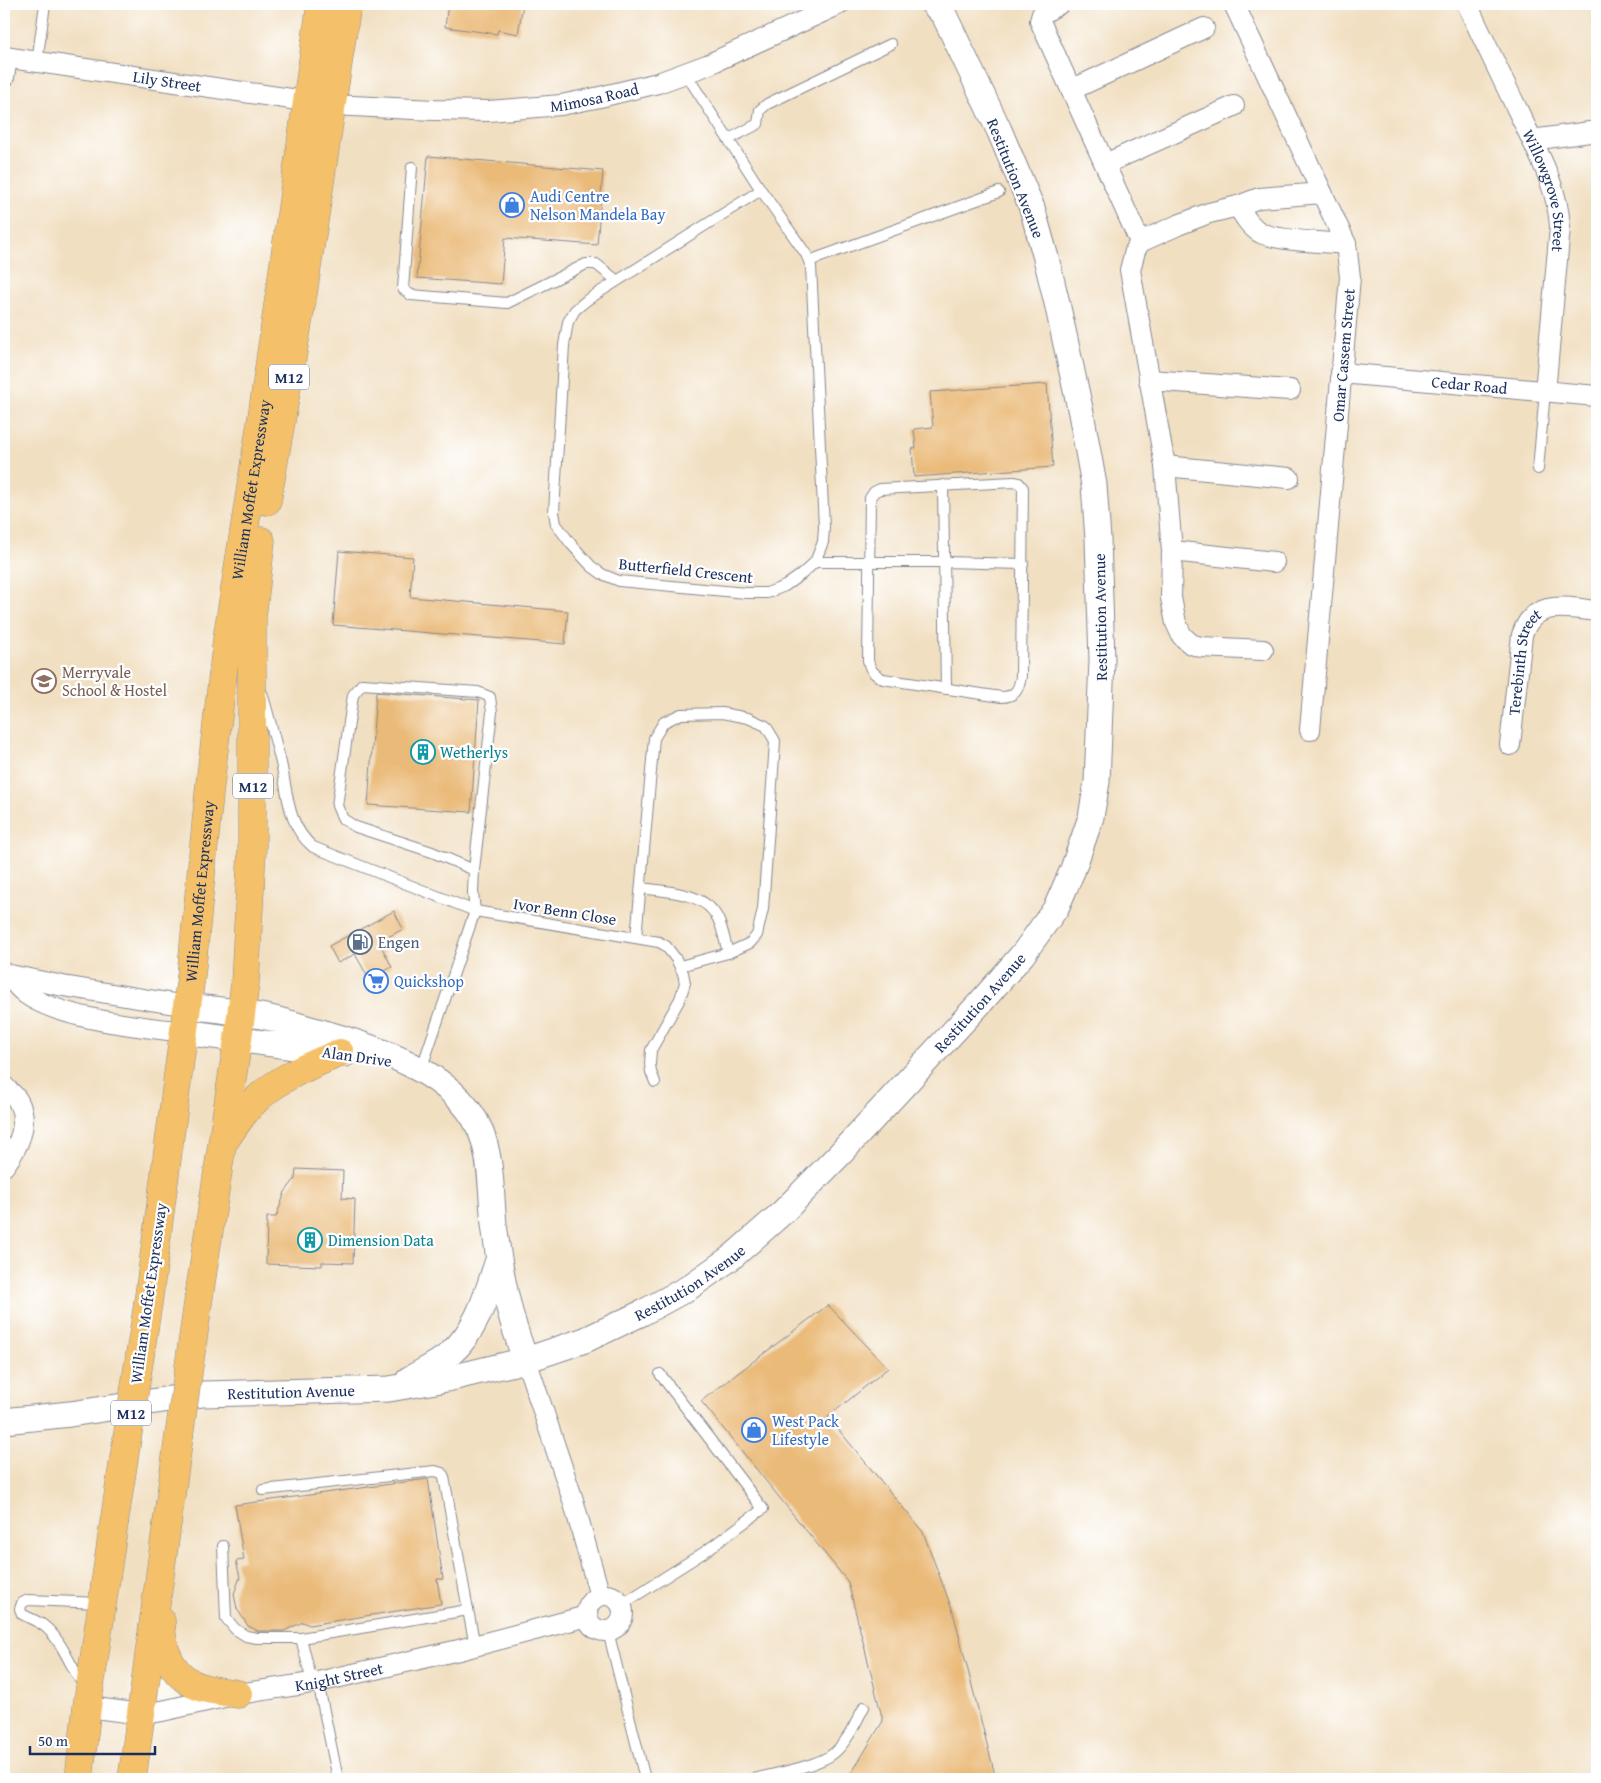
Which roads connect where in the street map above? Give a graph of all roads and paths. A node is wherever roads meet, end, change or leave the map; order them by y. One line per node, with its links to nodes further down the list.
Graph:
1 (45, 4): 11 (lane)
2 (321, 4): 15 (main road, William Moffet Expressway / M12)
3 (347, 4): 15 (main road, William Moffet Expressway / M12)
4 (840, 4): 13 (street, Mimosa Road)
5 (1059, 4): 14 (street)
6 (1234, 4): 24 (street, Omar Cassem Street)
7 (1467, 4): 19 (street, Willowgrove Street)
8 (940, 7): 67 (street, Restitution Avenue)
9 (1204, 28): 14 (street)
10 (891, 44): 18 (lane)
11 (36, 62): 12 (street, Lily Street); 15 (street, Lily Street)
12 (5, 63)
13 (686, 74): 15 (street, Mimosa Road); 18 (lane)
14 (1071, 90): 20 (street)
15 (319, 104): 46 (main road, William Moffet Expressway / M12); 58 (main road, William Moffet Expressway / M12)
16 (1234, 106): 20 (street)
17 (1597, 131): 19 (street)
18 (729, 139): 22 (lane)
19 (1532, 140): 33 (street, Willowgrove Street)
20 (1105, 164): 26 (street)
21 (412, 167): 29 (lane)
22 (761, 190): 28 (lane); 29 (lane, Butterfield Crescent)
23 (999, 192): 28 (lane)
24 (1322, 193): 25 (street); 27 (street, Omar Cassem Street)
25 (1238, 206): 26 (street); 27 (street)
26 (1140, 242): 31 (street)
27 (1346, 244): 30 (street, Omar Cassem Street)
28 (809, 261): 40 (lane)
29 (616, 280): 40 (lane, Butterfield Crescent)
30 (1341, 373): 33 (street, Cedar Road); 49 (street, Omar Cassem Street)
31 (1149, 380): 32 (street); 35 (street)
32 (1290, 390)
33 (1545, 392): 34 (street, Cedar Road); 36 (lane)
34 (1597, 396)
35 (1165, 466): 37 (street); 39 (street)
36 (1538, 468)
37 (1289, 478)
38 (943, 485): 41 (lane); 43 (lane); 44 (lane)
39 (1172, 551): 42 (street); 47 (street)
40 (815, 562): 43 (lane)
41 (944, 562): 43 (lane); 44 (lane); 48 (lane)
42 (1274, 562)
43 (870, 563): 48 (lane)
44 (1023, 564): 48 (lane)
45 (1597, 611): 50 (street, Terebinth Street)
46 (251, 648): 53 (lane, Ivor Benn Close); 59 (main road, William Moffet Expressway / M12)
47 (1263, 650)
48 (946, 689)
49 (1310, 730)
50 (1510, 745)
51 (474, 870): 51 (lane); 53 (lane)
52 (641, 888): 54 (lane); 55 (lane); 55 (lane)
53 (475, 912): 54 (lane, Ivor Benn Close); 61 (lane)
54 (636, 938): 56 (lane, Ivor Benn Close)
55 (728, 953): 56 (lane)
56 (680, 966): 62 (lane, Ivor Benn Close)
57 (5, 973): 58 (street, Alan Drive); 58 (street, Alan Drive)
58 (186, 1019): 59 (street, Alan Drive); 75 (main road, William Moffet Expressway / M12, bridge)
59 (239, 1026): 60 (street, Alan Drive); 61 (street, Alan Drive); 64 (main road, William Moffet Expressway / M12)
60 (340, 1053): 61 (street, Alan Drive); 64 (main road)
61 (412, 1066): 66 (street)
62 (655, 1082)
63 (10, 1092): 65 (street)
64 (222, 1143): 73 (main road, William Moffet Expressway / M12, bridge)
65 (4, 1166)
66 (499, 1258): 67 (street); 69 (street)
67 (526, 1360): 69 (street, Restitution Avenue); 74 (street)
68 (660, 1374): 76 (lane)
69 (389, 1389): 70 (street, Restitution Avenue)
70 (4, 1422)
71 (263, 1490): 77 (lane)
72 (223, 1546): 80 (lane)
73 (161, 1567): 83 (main road); 86 (main road, William Moffet Expressway / M12)
74 (600, 1596): 76 (street); 78 (street)
75 (102, 1604): 84 (main road, William Moffet Expressway / M12); 84 (lane)
76 (621, 1605): 79 (street)
77 (468, 1610): 80 (lane); 81 (lane)
78 (587, 1616): 79 (street); 81 (street, Knight Street)
79 (608, 1631): 90 (lane)
80 (301, 1638): 82 (lane)
81 (475, 1646): 82 (street, Knight Street)
82 (315, 1682): 83 (street, Knight Street); 89 (lane)
83 (238, 1694): 86 (street, Knight Street)
84 (89, 1700): 86 (street, Knight Street); 87 (main road, William Moffet Expressway / M12)
85 (864, 1707): 91 (lane)
86 (142, 1714): 88 (main road, William Moffet Expressway / M12)
87 (79, 1779)
88 (132, 1779)
89 (338, 1779)
90 (645, 1779)
91 (753, 1779)

